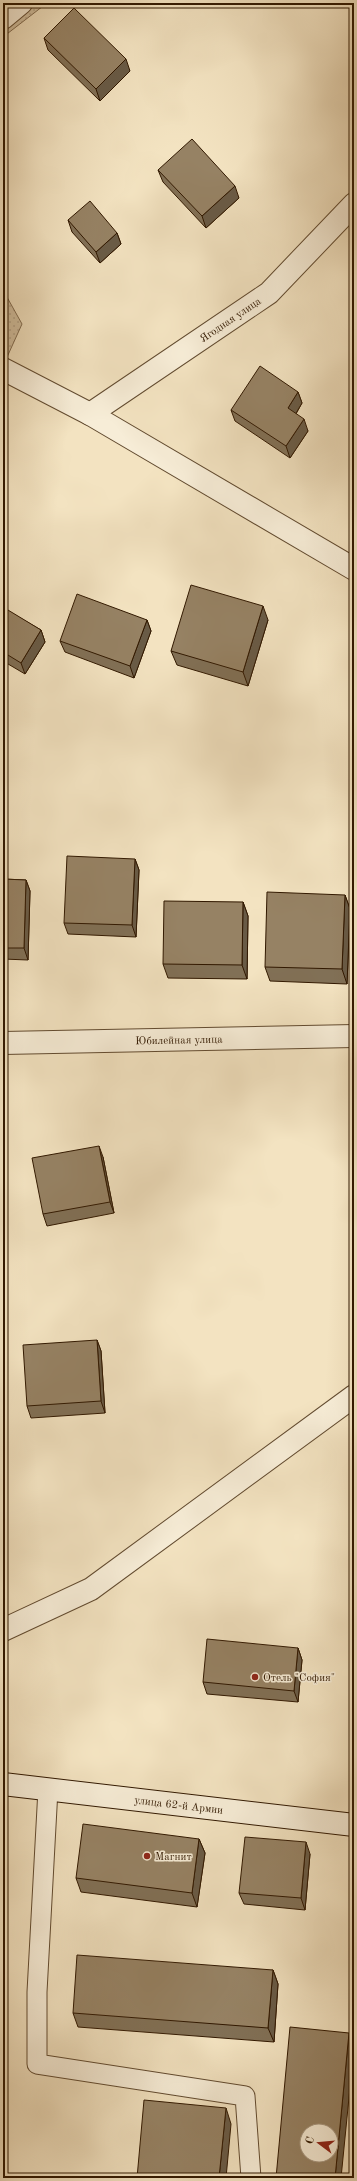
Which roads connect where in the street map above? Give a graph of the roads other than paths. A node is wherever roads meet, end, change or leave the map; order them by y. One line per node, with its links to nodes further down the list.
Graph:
1 (21, 3): 2 (street)
2 (3, 18)
3 (354, 204): 5 (street, Ягодная улица)
4 (3, 369): 5 (street)
5 (90, 414): 6 (street)
6 (354, 569)
7 (354, 1036): 8 (street, Юбилейная улица)
8 (3, 1043)
9 (354, 1396): 10 (street)
10 (3, 1630)
11 (3, 1784): 12 (street, улица 62-й Армии)
12 (48, 1789): 13 (street, улица 62-й Армии); 14 (lane)
13 (354, 1824)
14 (251, 2178)

